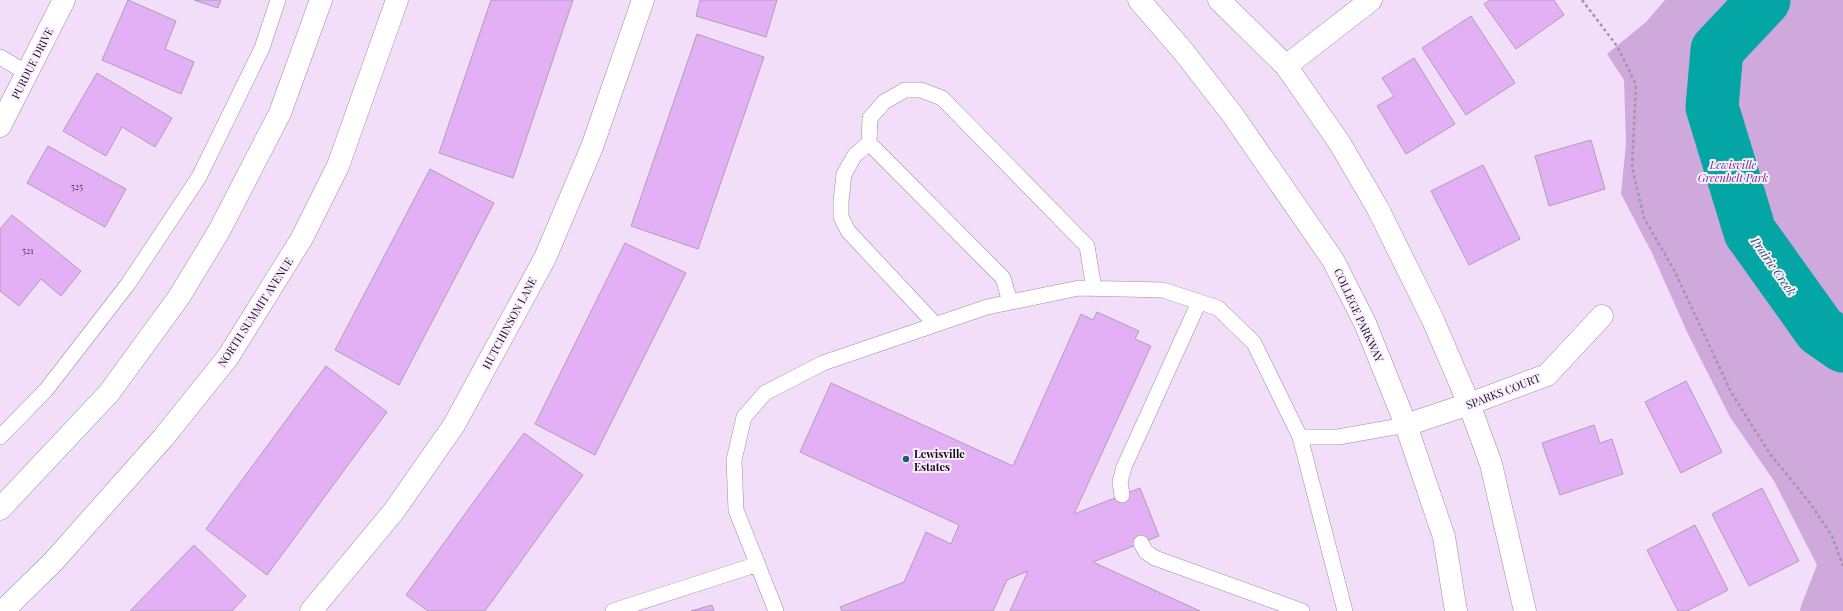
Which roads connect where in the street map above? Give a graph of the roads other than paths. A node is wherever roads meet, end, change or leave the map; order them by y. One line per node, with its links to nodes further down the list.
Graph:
1 (64, 0): 11 (street, PURDUE DRIVE)
2 (278, 0): 21 (lane)
3 (321, 0): 24 (street)
4 (397, 0): 27 (street, NORTH SUMMIT AVENUE)
5 (643, 0): 28 (street, HUTCHINSON LANE)
6 (1139, 0): 20 (street, COLLEGE PARKWAY)
7 (1219, 0): 10 (street)
8 (1371, 0): 10 (street)
9 (0, 57): 11 (lane)
10 (1286, 66): 19 (street)
11 (27, 73): 12 (street, PURDUE DRIVE)
12 (0, 126)
13 (869, 143): 14 (lane); 15 (lane); 18 (lane)
14 (1094, 288): 15 (lane); 16 (lane)
15 (1010, 302): 18 (lane)
16 (1199, 302): 22 (lane); 23 (lane)
17 (1602, 316): 19 (street, SPARKS COURT)
18 (935, 324): 26 (lane)
19 (1469, 404): 20 (street, SPARKS COURT); 34 (street)
20 (1406, 425): 22 (lane); 33 (street, COLLEGE PARKWAY)
21 (0, 436)
22 (1300, 437): 32 (lane)
23 (1122, 495)
24 (0, 510)
25 (1141, 543): 31 (lane)
26 (758, 564): 29 (lane); 30 (lane)
27 (3, 611)
28 (311, 611)
29 (613, 611)
30 (776, 611)
31 (1302, 611)
32 (1345, 611)
33 (1456, 611)
34 (1526, 611)

